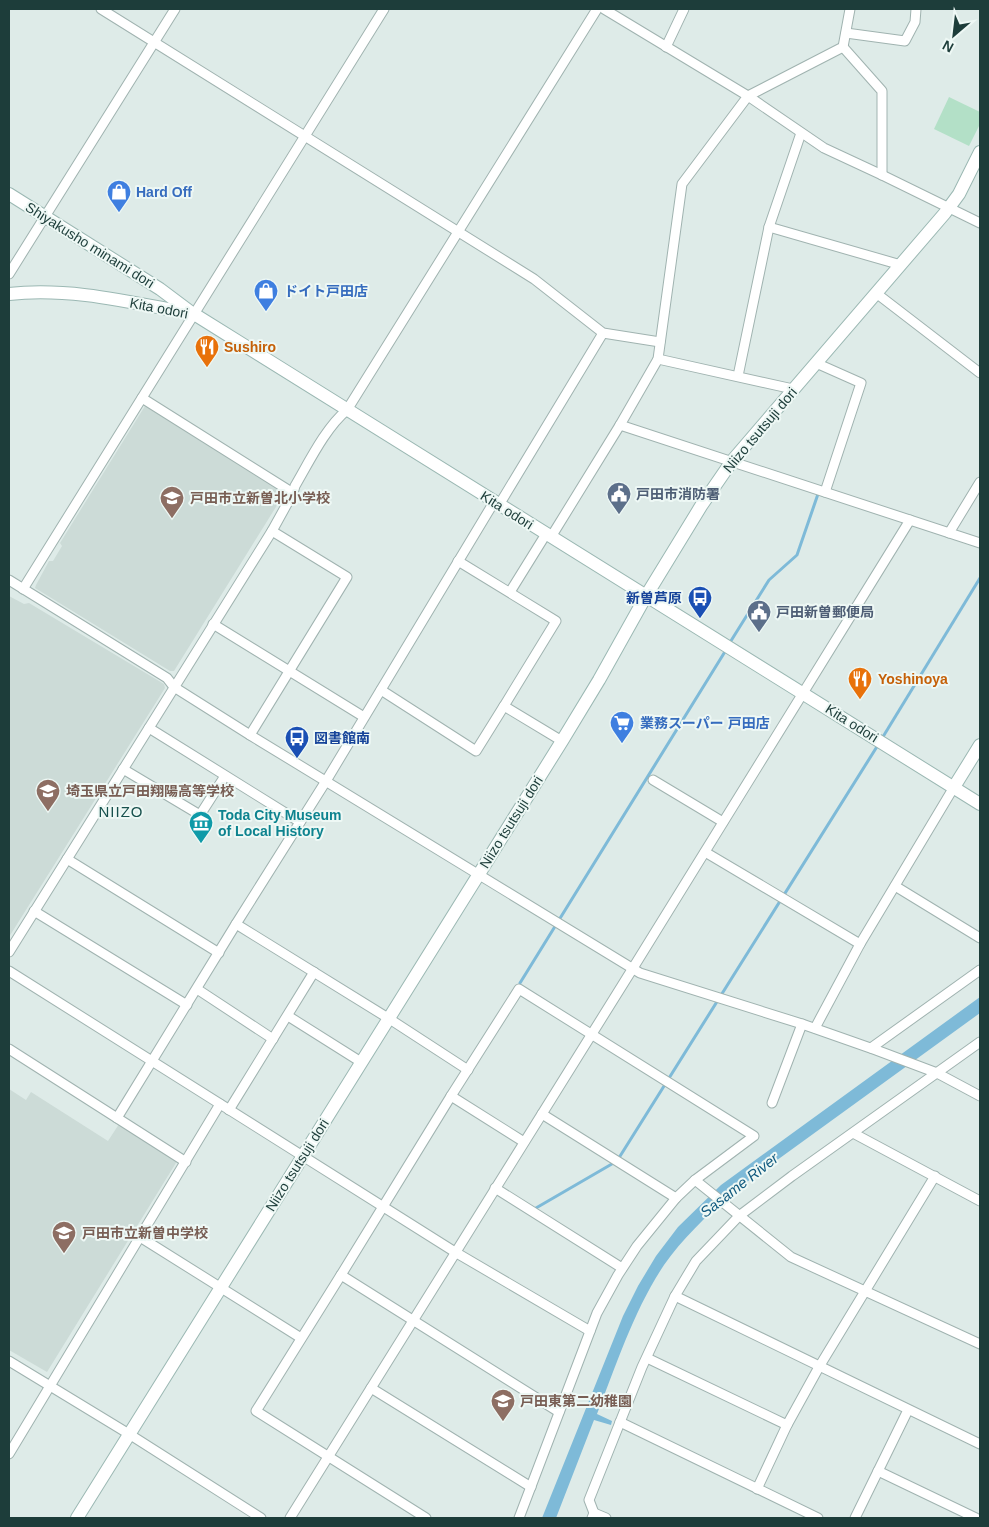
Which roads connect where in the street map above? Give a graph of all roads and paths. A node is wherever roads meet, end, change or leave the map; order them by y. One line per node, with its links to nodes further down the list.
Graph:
1 (101, 9): 10 (street)
2 (175, 9): 10 (street)
3 (384, 9): 15 (street)
4 (597, 9): 23 (street)
5 (604, 9): 11 (street)
6 (684, 9): 11 (street)
7 (850, 9): 9 (street)
8 (916, 9): 9 (street)
9 (846, 33): 12 (street)
10 (154, 42): 15 (street); 20 (street)
11 (666, 47): 13 (street)
12 (843, 47): 13 (street); 17 (street)
13 (748, 96): 14 (street); 30 (street)
14 (801, 133): 17 (street); 22 (street)
15 (304, 136): 23 (street); 28 (street)
16 (980, 152): 19 (street, Niizo tsutsuji dori)
17 (882, 175): 19 (street)
18 (9, 194): 20 (street, Shiyakusho minami dori)
19 (950, 208): 21 (street); 24 (street, Niizo tsutsuji dori)
20 (44, 216): 25 (street); 28 (street, Shiyakusho minami dori)
21 (980, 223)
22 (769, 227): 24 (street); 34 (street)
23 (458, 231): 29 (street); 37 (street)
24 (901, 265): 26 (street, Niizo tsutsuji dori)
25 (9, 274)
26 (876, 293): 32 (street, Niizo tsutsuji dori); 33 (street)
27 (9, 294): 28 (street, Kita odori)
28 (194, 314): 36 (street); 37 (street, Kita odori)
29 (603, 334): 30 (street); 43 (street)
30 (660, 342): 31 (street)
31 (658, 359): 34 (street); 38 (street)
32 (816, 363): 35 (street, Niizo tsutsuji dori); 41 (street)
33 (980, 373)
34 (738, 376): 35 (street)
35 (793, 389): 39 (street, Niizo tsutsuji dori)
36 (142, 398): 42 (street); 51 (street)
37 (347, 410): 42 (street); 43 (street, Kita odori)
38 (620, 425): 39 (street); 47 (street)
39 (732, 461): 41 (street); 53 (street, Niizo tsutsuji dori)
40 (980, 482): 46 (street)
41 (825, 492): 44 (street)
42 (293, 493): 45 (street)
43 (497, 504): 47 (street, Kita odori); 49 (street)
44 (910, 520): 46 (street); 58 (street)
45 (272, 531): 54 (street); 55 (street)
46 (949, 533): 48 (street)
47 (548, 536): 52 (street); 53 (street, Kita odori)
48 (980, 543)
49 (458, 560): 52 (street); 57 (street)
50 (9, 580): 51 (street)
51 (23, 589): 56 (street)
52 (510, 592): 59 (street)
53 (646, 596): 58 (street, Kita odori); 63 (street, Niizo tsutsuji dori)
54 (213, 624): 55 (street); 56 (street)
55 (289, 670): 60 (street); 62 (street)
56 (174, 687): 61 (street); 62 (street)
57 (381, 690): 59 (street); 60 (street)
58 (802, 693): 69 (street, Kita odori); 72 (street)
59 (504, 706): 63 (street)
60 (364, 717): 68 (street)
61 (149, 728): 65 (street); 66 (street)
62 (250, 735): 68 (street)
63 (562, 741): 75 (street, Niizo tsutsuji dori)
64 (980, 745): 69 (street)
65 (123, 768): 66 (street); 74 (street)
66 (225, 776): 71 (street)
67 (653, 780): 72 (street)
68 (326, 781): 71 (street); 75 (street)
69 (954, 787): 70 (street, Kita odori); 76 (street)
70 (980, 804)
71 (300, 822): 78 (street)
72 (723, 822): 73 (street)
73 (704, 852): 80 (street); 83 (street)
74 (67, 859): 77 (street); 82 (street)
75 (479, 873): 83 (street); 90 (street, Niizo tsutsuji dori)
76 (895, 886): 79 (street); 80 (street)
77 (34, 911): 81 (street); 88 (street)
78 (236, 924): 82 (street); 86 (street)
79 (980, 938)
80 (860, 944): 92 (street)
81 (9, 952)
82 (219, 953): 87 (street)
83 (633, 968): 91 (street); 93 (street)
84 (980, 970): 97 (street)
85 (9, 971): 98 (street)
86 (314, 972): 89 (street); 90 (street)
87 (197, 989): 88 (street); 94 (street)
88 (187, 1005): 98 (street)
89 (288, 1016): 94 (street); 99 (street)
90 (388, 1018): 99 (street, Niizo tsutsuji dori); 100 (street)
91 (802, 1024): 92 (street); 104 (street)
92 (814, 1028): 97 (street)
93 (591, 1034): 100 (street); 107 (street); 114 (street)
94 (273, 1039): 106 (street)
95 (980, 1042): 101 (street)
96 (9, 1049): 108 (street)
97 (874, 1049): 101 (street)
98 (152, 1062): 105 (street); 108 (street)
99 (361, 1062): 111 (street, Niizo tsutsuji dori)
100 (468, 1070): 102 (street)
101 (932, 1072): 103 (street); 109 (street)
102 (451, 1096): 110 (street); 118 (street)
103 (980, 1096)
104 (772, 1103)
105 (220, 1104): 106 (street); 112 (street)
106 (229, 1110): 111 (street)
107 (542, 1114): 110 (street); 116 (street)
108 (117, 1118): 112 (street)
109 (853, 1133): 113 (street); 119 (street)
110 (524, 1142): 115 (street)
111 (302, 1156): 118 (street); 124 (street, Niizo tsutsuji dori)
112 (186, 1162): 120 (street)
113 (935, 1176): 117 (street); 125 (street)
114 (697, 1181): 116 (street); 119 (street)
115 (495, 1188): 121 (street); 122 (street)
116 (676, 1198): 122 (street)
117 (980, 1201)
118 (382, 1207): 121 (street); 123 (street)
119 (738, 1215): 125 (street); 126 (street)
120 (140, 1238): 124 (street); 134 (street)
121 (455, 1252): 127 (street); 128 (street)
122 (622, 1268): 128 (street)
123 (341, 1275): 127 (street); 129 (street)
124 (221, 1287): 129 (street); 140 (street, Niizo tsutsuji dori)
125 (865, 1292): 130 (street); 133 (street)
126 (675, 1296): 131 (street); 133 (street)
127 (413, 1321): 135 (street); 137 (street)
128 (590, 1331): 137 (street)
129 (301, 1338): 143 (street)
130 (980, 1344)
131 (646, 1358): 138 (street); 139 (street)
132 (9, 1361): 134 (street)
133 (819, 1367): 136 (street); 139 (street)
134 (50, 1387): 140 (street); 142 (street)
135 (371, 1388): 143 (street); 145 (street)
136 (908, 1410): 141 (street); 144 (street)
137 (559, 1412): 145 (street)
138 (620, 1422): 146 (street); 147 (street)
139 (786, 1425): 146 (street)
140 (129, 1434): 148 (street, Niizo tsutsuji dori); 149 (street)
141 (980, 1444)
142 (9, 1454)
143 (328, 1456): 150 (street); 151 (street)
144 (878, 1471): 155 (street); 156 (street)
145 (531, 1488): 152 (street)
146 (757, 1489): 154 (street)
147 (593, 1515): 153 (street)
148 (77, 1518)
149 (260, 1518)
150 (290, 1518)
151 (426, 1518)
152 (519, 1518)
153 (606, 1518)
154 (818, 1518)
155 (855, 1518)
156 (976, 1518)

